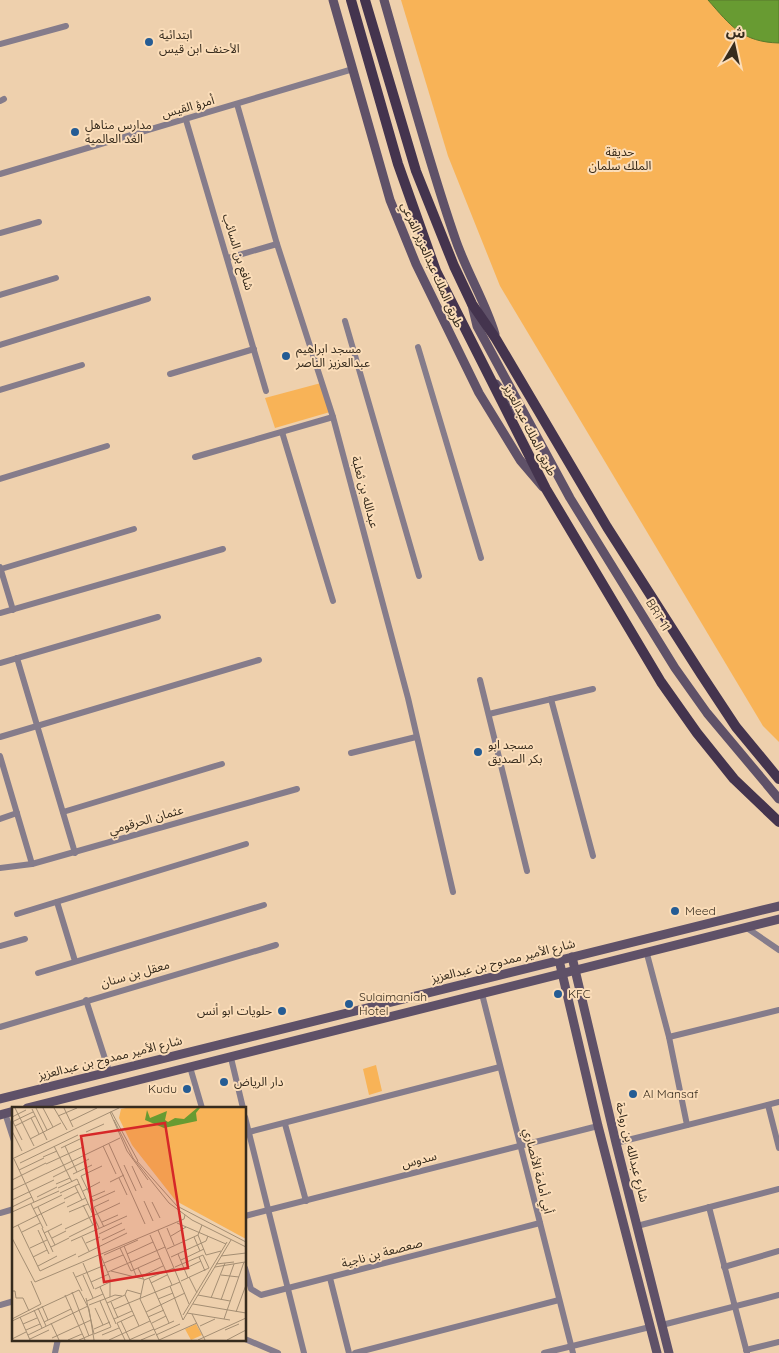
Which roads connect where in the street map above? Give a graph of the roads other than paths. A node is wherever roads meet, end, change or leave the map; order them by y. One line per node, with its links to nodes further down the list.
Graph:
1 (333, 0): 7 (street, طريق الملك عبدالعزيز الفرعي)
2 (351, 0): 25 (main road, طريق الملك عبدالعزيز)
3 (365, 0): 18 (main road, طريق الملك عبدالعزيز)
4 (384, 0): 20 (street)
5 (66, 26): 6 (street)
6 (0, 44)
7 (353, 69): 8 (street, أمرؤ القيس); 35 (street, طريق الملك عبدالعزيز الفرعي)
8 (237, 104): 9 (street, أمرؤ القيس); 13 (street, عبدالله بن ثعلبة)
9 (186, 120): 10 (street, أمرؤ القيس); 14 (street, شافع بن السائب)
10 (0, 174)
11 (39, 222): 12 (street)
12 (0, 233)
13 (277, 244): 14 (street); 29 (street, عبدالله بن ثعلبة)
14 (228, 258): 23 (street, شافع بن السائب)
15 (56, 278): 16 (street)
16 (0, 295)
17 (148, 298): 21 (street)
18 (472, 304): 20 (main road, طريق الملك عبدالعزيز); 30 (street, BRT 11)
19 (345, 321): 40 (street)
20 (496, 339): 58 (main road, طريق الملك عبدالعزيز)
21 (0, 345)
22 (418, 347): 38 (street)
23 (254, 349): 26 (street); 28 (street, شافع بن السائب)
24 (82, 365): 27 (street)
25 (483, 367): 30 (street, BRT 11); 35 (main road, طريق الملك عبدالعزيز)
26 (170, 374)
27 (0, 390)
28 (266, 391)
29 (334, 418): 31 (street); 53 (street, عبدالله بن ثعلبة)
30 (533, 431): 60 (street, BRT 11)
31 (282, 432): 33 (street); 41 (street)
32 (107, 446): 34 (street)
33 (196, 457)
34 (0, 479)
35 (546, 489): 64 (main road, طريق الملك عبدالعزيز)
36 (134, 529): 39 (street)
37 (223, 549): 42 (street)
38 (480, 558)
39 (0, 568): 42 (street)
40 (420, 576)
41 (333, 601)
42 (13, 610): 43 (street)
43 (0, 613)
44 (158, 617): 45 (street)
45 (17, 658): 47 (street); 52 (street)
46 (259, 660): 52 (street)
47 (0, 663)
48 (480, 680): 51 (street)
49 (594, 689): 50 (street)
50 (551, 699): 51 (street); 67 (street)
51 (489, 714): 70 (street)
52 (37, 726): 54 (street); 61 (street)
53 (416, 736): 55 (street); 71 (street, عبدالله بن ثعلبة)
54 (0, 737)
55 (351, 753)
56 (0, 756): 62 (street)
57 (222, 764): 61 (street)
58 (779, 779)
59 (297, 789): 66 (street, عثمان الحرقومي)
60 (779, 799)
61 (63, 812): 66 (street)
62 (17, 814): 63 (street); 68 (street)
63 (0, 819)
64 (779, 822)
65 (246, 844): 72 (street)
66 (75, 853): 68 (street, عثمان الحرقومي)
67 (593, 856)
68 (32, 864): 69 (street, عثمان الحرقومي)
69 (0, 868)
70 (527, 871)
71 (453, 892)
72 (57, 902): 75 (street); 85 (street)
73 (264, 906): 85 (street)
74 (779, 906): 83 (street, شارع الأمير ممدوح بن عبدالعزيز)
75 (17, 914)
76 (779, 919): 77 (street)
77 (747, 928): 81 (street); 82 (street)
78 (25, 939): 80 (street)
79 (276, 945): 90 (street, معقل بن سنان)
80 (0, 946)
81 (779, 950)
82 (647, 954): 87 (street); 93 (street)
83 (572, 957): 84 (street, شارع الأمير ممدوح بن عبدالعزيز); 87 (street, شارع عبدالله بن رواحة)
84 (559, 960): 88 (street, شارع عبدالله بن رواحة); 97 (street, شارع الأمير ممدوح بن عبدالعزيز)
85 (75, 961): 86 (street)
86 (38, 972)
87 (576, 972): 88 (street); 111 (street, شارع عبدالله بن رواحة)
88 (562, 975): 89 (street); 108 (street, شارع عبدالله بن رواحة)
89 (482, 994): 94 (street); 96 (street, أبي أمامة الأنصاري)
90 (86, 1000): 92 (street, معقل بن سنان); 97 (street)
91 (779, 1010): 93 (street)
92 (0, 1027)
93 (669, 1037): 107 (street)
94 (231, 1058): 95 (street); 103 (street)
95 (190, 1067): 101 (street); 102 (street)
96 (500, 1067): 106 (street); 112 (street, أبي أمامة الأنصاري)
97 (109, 1071): 98 (street, شارع الأمير ممدوح بن عبدالعزيز)
98 (0, 1099)
99 (779, 1102): 100 (street)
100 (768, 1105): 107 (street); 113 (street)
101 (31, 1107)
102 (202, 1107)
103 (243, 1107)
104 (6, 1113): 110 (street)
105 (246, 1121): 109 (street)
106 (285, 1124): 109 (street); 115 (street)
107 (687, 1125): 111 (street)
108 (598, 1126): 112 (street, سدوس); 130 (street, شارع عبدالله بن رواحة)
109 (249, 1132): 117 (street)
110 (12, 1134)
111 (616, 1143): 120 (street, شارع عبدالله بن رواحة)
112 (520, 1146): 115 (street, سدوس); 119 (street, أبي أمامة الأنصاري)
113 (779, 1148)
114 (779, 1189): 116 (street)
115 (306, 1201): 117 (street, سدوس)
116 (709, 1207): 120 (street); 122 (street)
117 (268, 1210): 118 (street, سدوس); 125 (street)
118 (246, 1216)
119 (540, 1223): 124 (street, صعصعة بن ناجية); 127 (street, أبي أمامة الأنصاري)
120 (637, 1226): 129 (street, شارع عبدالله بن رواحة)
121 (779, 1252): 122 (street)
122 (724, 1267): 128 (street)
123 (246, 1272): 125 (street, صعصعة بن ناجية)
124 (330, 1278): 125 (street, صعصعة بن ناجية); 139 (street)
125 (289, 1289): 138 (street)
126 (779, 1295): 128 (street)
127 (559, 1300): 134 (street, أبي أمامة الأنصاري); 140 (street)
128 (734, 1306): 129 (street); 135 (street)
129 (662, 1325): 143 (street, شارع عبدالله بن رواحة)
130 (650, 1327): 134 (street); 142 (street, شارع عبدالله بن رواحة)
131 (246, 1339): 137 (street)
132 (58, 1340): 136 (street)
133 (779, 1342): 135 (street)
134 (572, 1349): 141 (street)
135 (747, 1352)
136 (55, 1353)
137 (278, 1353)
138 (304, 1353)
139 (349, 1353)
140 (354, 1353)
141 (544, 1353)
142 (657, 1353)
143 (669, 1353)

